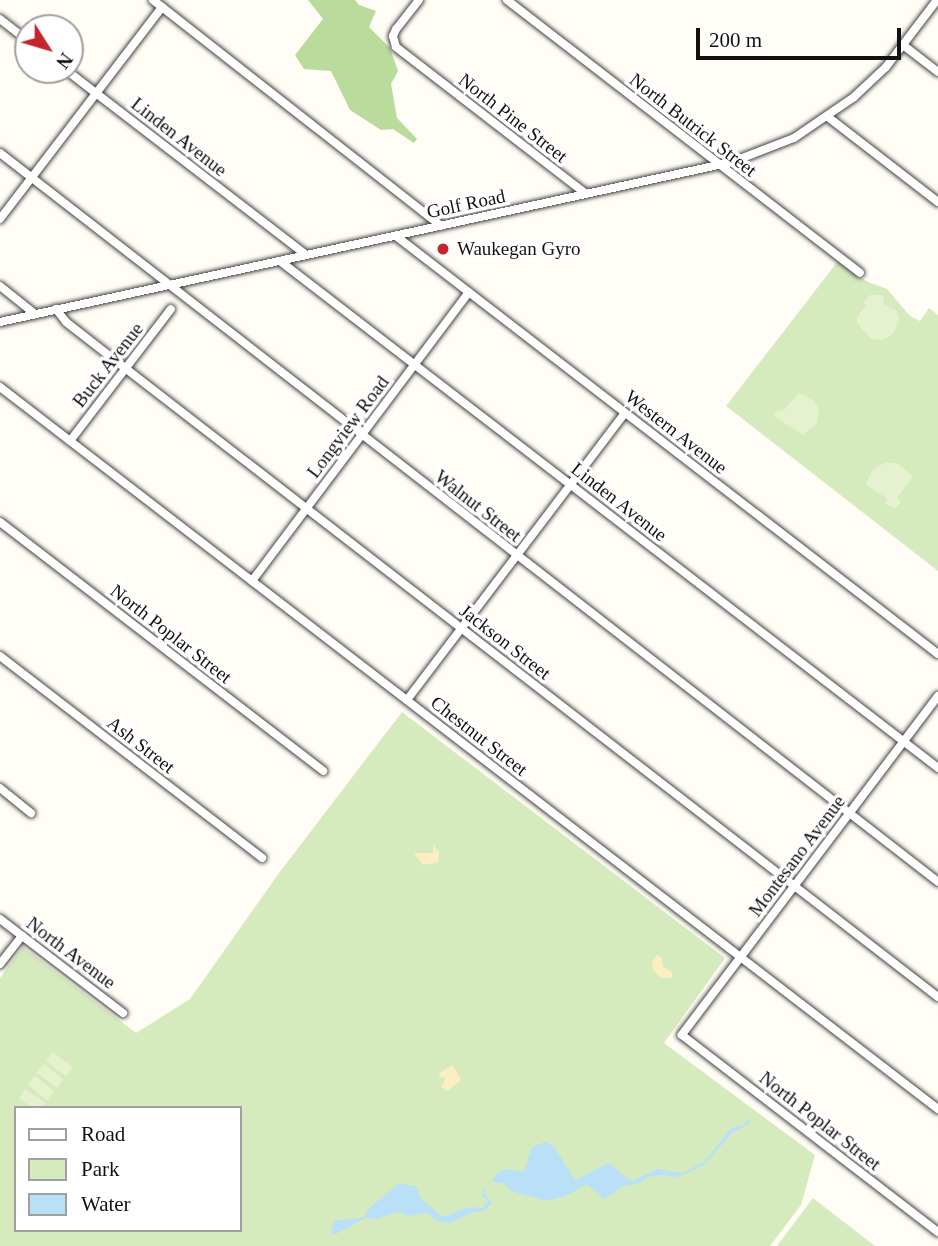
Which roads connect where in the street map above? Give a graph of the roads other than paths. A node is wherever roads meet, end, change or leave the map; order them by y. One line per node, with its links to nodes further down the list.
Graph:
1 (153, 0): 5 (street)
2 (419, 0): 16 (street, North Pine Street)
3 (508, 0): 14 (street, North Butrick Street)
4 (937, 0): 8 (street, Golf Road)
5 (162, 7): 11 (street); 19 (street)
6 (0, 19): 7 (street)
7 (14, 30)
8 (903, 44): 9 (street); 12 (street, Golf Road)
9 (938, 72)
10 (84, 84): 11 (street, Linden Avenue)
11 (96, 93): 15 (street); 21 (street, Linden Avenue)
12 (828, 117): 14 (street, Golf Road); 17 (street)
13 (0, 153): 15 (street, Walnut Street)
14 (719, 166): 16 (street, Golf Road); 23 (street, North Butrick Street)
15 (32, 177): 18 (street); 24 (street, Walnut Street)
16 (586, 194): 19 (street, Golf Road)
17 (938, 202)
18 (0, 219)
19 (441, 226): 20 (street, Golf Road)
20 (396, 236): 21 (street, Golf Road); 26 (street, Western Avenue)
21 (306, 255): 22 (street, Golf Road)
22 (280, 261): 24 (street, Golf Road); 31 (street, Linden Avenue)
23 (860, 273)
24 (169, 285): 27 (street, Golf Road); 35 (street, Walnut Street)
25 (0, 286): 29 (street)
26 (469, 292): 31 (street, Longview Road); 34 (street, Western Avenue)
27 (56, 309): 29 (street, Golf Road); 32 (street, Jackson Street)
28 (171, 309): 32 (street, Buck Avenue)
29 (35, 314): 30 (street, Golf Road)
30 (0, 322)
31 (415, 365): 35 (street, Longview Road); 37 (street, Linden Avenue)
32 (125, 369): 36 (street, Buck Avenue); 38 (street, Jackson Street)
33 (1, 389): 36 (street, Chestnut Street)
34 (625, 412): 37 (street); 43 (street, Western Avenue)
35 (361, 436): 38 (street, Longview Road); 40 (street, Walnut Street)
36 (69, 441): 41 (street, Chestnut Street)
37 (570, 484): 40 (street); 47 (street, Linden Avenue)
38 (307, 509): 41 (street, Longview Road); 42 (street, Jackson Street)
39 (0, 522): 49 (street, North Poplar Street)
40 (516, 556): 42 (street); 52 (street, Walnut Street)
41 (252, 581): 46 (street, Chestnut Street)
42 (461, 628): 46 (street); 55 (street, Jackson Street)
43 (938, 654)
44 (0, 656): 53 (street, Ash Street)
45 (938, 696): 47 (street, Montesano Avenue)
46 (407, 700): 58 (street, Chestnut Street)
47 (904, 741): 48 (street, Linden Avenue); 52 (street, Montesano Avenue)
48 (938, 768)
49 (323, 771)
50 (0, 788): 51 (street)
51 (32, 813)
52 (849, 813): 54 (street, Walnut Street); 55 (street, Montesano Avenue)
53 (262, 858)
54 (938, 882)
55 (794, 886): 58 (street, Montesano Avenue); 60 (street, Jackson Street)
56 (0, 919): 57 (street, North Avenue)
57 (22, 936): 59 (street); 61 (street, North Avenue)
58 (741, 957): 62 (street, Montesano Avenue); 63 (street, Chestnut Street)
59 (0, 964)
60 (938, 998)
61 (123, 1013)
62 (682, 1035): 64 (street, North Poplar Street)
63 (938, 1109)
64 (938, 1232)

